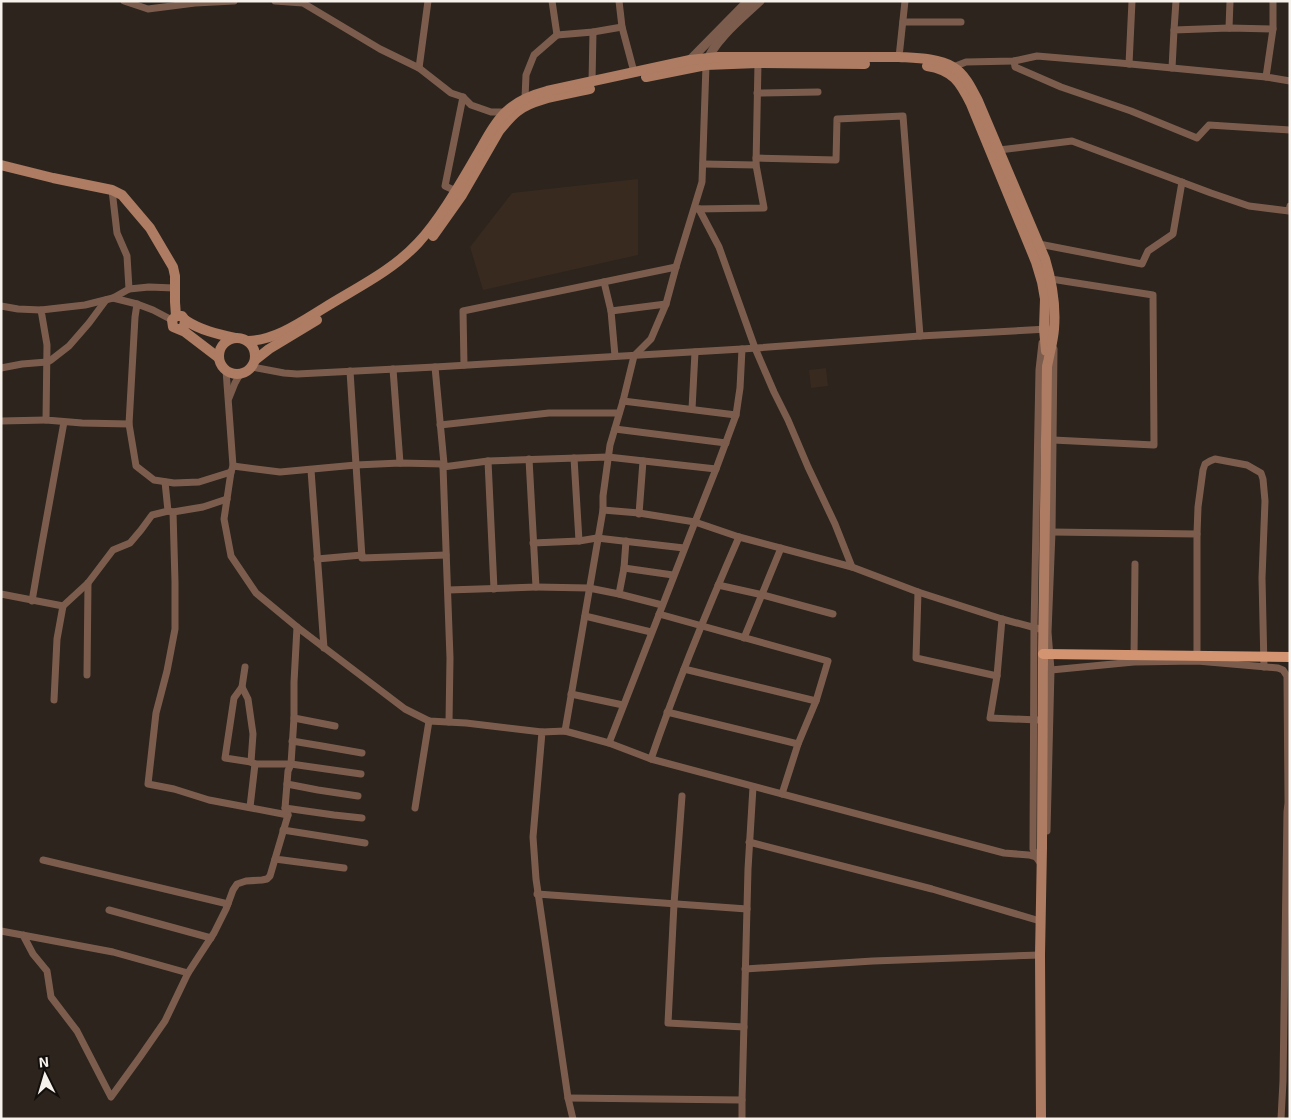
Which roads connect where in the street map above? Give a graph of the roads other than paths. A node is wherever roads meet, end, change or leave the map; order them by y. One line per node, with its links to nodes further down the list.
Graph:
1 (124, 1): 2 (street)
2 (234, 1)
3 (275, 1): 28 (street)
4 (428, 1): 28 (street)
5 (552, 1): 21 (street)
6 (618, 1): 16 (street)
7 (748, 1): 26 (street)
8 (760, 1): 23 (street)
9 (905, 1): 14 (street)
10 (1132, 1): 27 (street)
11 (1176, 1): 19 (street)
12 (1230, 1): 17 (street)
13 (1273, 1): 18 (street)
14 (903, 22): 15 (street); 22 (street)
15 (961, 22)
16 (622, 27): 20 (street); 31 (street)
17 (1229, 28): 18 (street); 19 (street)
18 (1273, 29): 32 (street)
19 (1174, 30): 29 (street)
20 (593, 32): 21 (street); 34 (street)
21 (557, 35): 38 (street)
22 (899, 57): 23 (main road); 30 (main road)
23 (707, 61): 25 (main road); 26 (main road); 43 (street)
24 (1014, 61): 27 (street); 30 (street); 40 (street)
25 (758, 63): 30 (main road); 35 (street)
26 (689, 64): 31 (main road); 74 (main road)
27 (1129, 64): 29 (street)
28 (419, 68): 37 (street)
29 (1172, 68): 32 (street)
30 (950, 70): 41 (main road); 63 (main road)
31 (634, 72): 34 (main road)
32 (1266, 77): 33 (street)
33 (1290, 81)
34 (592, 82): 38 (main road)
35 (757, 92): 36 (street); 42 (street)
36 (818, 92)
37 (463, 97): 39 (street); 47 (street)
38 (525, 98): 39 (main road)
39 (506, 112): 47 (main road)
40 (1290, 130)
41 (999, 150): 45 (street); 50 (main road)
42 (756, 162): 43 (street); 49 (street); 64 (street)
43 (703, 164): 49 (street)
44 (1, 165): 46 (main road)
45 (1182, 182): 48 (street); 50 (street)
46 (112, 190): 54 (main road); 55 (street)
47 (456, 191): 66 (main road)
48 (1290, 206)
49 (697, 209): 51 (street); 67 (street)
50 (1039, 244): 52 (main road)
51 (676, 267): 53 (street); 58 (street)
52 (1051, 279): 63 (main road); 93 (street)
53 (604, 282): 61 (street); 75 (street)
54 (174, 288): 55 (street); 62 (main road)
55 (129, 289): 56 (street)
56 (110, 299): 57 (street); 60 (street); 73 (street)
57 (137, 304): 62 (street); 90 (street)
58 (666, 304): 61 (street); 71 (street)
59 (1, 306): 60 (street)
60 (41, 310): 73 (street)
61 (611, 311): 70 (street)
62 (178, 321): 65 (main road); 72 (main road)
63 (1049, 329): 64 (street); 93 (street); 147 (street); 152 (main road, bridge)
64 (920, 336): 67 (street)
65 (234, 338): 66 (main road); 72 (main road)
66 (248, 341): 74 (main road)
67 (755, 348): 68 (street); 125 (street)
68 (742, 349): 69 (street); 86 (street)
69 (695, 352): 71 (street); 84 (street)
70 (616, 356): 71 (street); 75 (street)
71 (634, 356): 83 (street)
72 (219, 358): 79 (main road)
73 (48, 362): 77 (street); 87 (street)
74 (254, 364): 80 (street); 81 (main road)
75 (464, 365): 76 (street)
76 (435, 367): 78 (street); 91 (street)
77 (1, 368)
78 (393, 369): 80 (street); 100 (street)
79 (226, 370): 81 (main road); 82 (street)
80 (350, 371): 101 (street)
81 (240, 374): 82 (street)
82 (228, 401): 103 (street)
83 (623, 401): 84 (street); 85 (street)
84 (692, 409): 86 (street)
85 (619, 413): 91 (street); 92 (street)
86 (736, 415): 94 (street)
87 (46, 420): 88 (street); 89 (street)
88 (1, 421)
89 (64, 422): 90 (street); 138 (street)
90 (129, 424): 106 (street)
91 (440, 425): 102 (street)
92 (615, 429): 94 (street); 95 (street)
93 (1053, 440): 112 (street)
94 (726, 443): 104 (street)
95 (608, 457): 96 (street); 99 (street); 108 (street)
96 (574, 458): 97 (street); 116 (street)
97 (529, 460): 98 (street); 118 (street)
98 (488, 461): 102 (street); 132 (street)
99 (643, 461): 104 (street); 110 (street)
100 (400, 464): 101 (street); 102 (street)
101 (356, 465): 105 (street); 122 (street)
102 (443, 465): 121 (street)
103 (232, 469): 105 (street); 106 (street); 107 (street)
104 (716, 469): 111 (street)
105 (311, 470): 123 (street)
106 (164, 482): 109 (street)
107 (227, 499): 109 (street); 146 (street)
108 (602, 510): 110 (street); 115 (street)
109 (170, 512): 128 (street); 189 (street)
110 (639, 514): 111 (street)
111 (694, 522): 114 (street); 119 (street)
112 (1052, 532): 113 (street); 149 (street)
113 (1197, 534): 154 (street); 157 (street)
114 (739, 536): 120 (street); 129 (street)
115 (597, 538): 116 (street); 117 (street); 131 (street)
116 (579, 541): 118 (street)
117 (626, 541): 119 (street); 126 (street)
118 (534, 543): 130 (street)
119 (684, 548): 127 (street)
120 (781, 548): 125 (street); 137 (street)
121 (446, 555): 122 (street); 133 (street)
122 (362, 556): 123 (street)
123 (317, 559): 151 (street)
124 (1135, 564): 155 (street)
125 (852, 567): 134 (street)
126 (624, 568): 127 (street); 136 (street)
127 (673, 576): 139 (street)
128 (88, 583): 140 (street); 160 (street)
129 (718, 584): 137 (street); 145 (street)
130 (536, 587): 131 (street); 132 (street)
131 (589, 588): 136 (street); 143 (street)
132 (494, 589): 133 (street)
133 (448, 590): 172 (street)
134 (918, 592): 144 (street); 161 (street)
135 (1, 594): 138 (street)
136 (619, 594): 139 (street)
137 (763, 595): 142 (street); 150 (street)
138 (32, 601): 140 (street)
139 (662, 605): 141 (street)
140 (63, 606): 164 (street)
141 (659, 614): 145 (street); 148 (street)
142 (832, 614)
143 (585, 616): 148 (street); 163 (street)
144 (1002, 620): 147 (street); 161 (street)
145 (702, 625): 150 (street); 158 (street)
146 (297, 627): 151 (street); 168 (street)
147 (1034, 628): 149 (street); 169 (street)
148 (651, 632): 166 (street)
149 (1048, 632): 159 (street)
150 (744, 638): 165 (street)
151 (324, 648): 171 (street)
152 (1042, 654): 153 (main road, bridge); 198 (main road, bridge)
153 (1290, 657)
154 (1197, 661): 155 (street); 157 (street)
155 (1134, 662): 159 (street)
156 (245, 667): 162 (street)
157 (1264, 667): 218 (street)
158 (684, 669): 165 (street); 167 (street)
159 (1051, 670): 170 (street)
160 (87, 675)
161 (997, 676): 169 (street)
162 (242, 687): 181 (street); 181 (street)
163 (571, 694): 166 (street); 174 (street)
164 (54, 700)
165 (816, 701): 178 (street)
166 (623, 705): 177 (street)
167 (667, 712): 178 (street); 180 (street)
168 (294, 718): 173 (street); 176 (street)
169 (1034, 720): 170 (street); 198 (street)
170 (1050, 720): 198 (street)
171 (430, 722): 172 (street); 190 (street)
172 (449, 722): 175 (street)
173 (335, 726)
174 (565, 731): 175 (street); 177 (street)
175 (542, 732): 200 (street)
176 (292, 742): 179 (street); 182 (street)
177 (609, 743): 180 (street)
178 (798, 744): 186 (street)
179 (362, 753)
180 (651, 759): 185 (street)
181 (253, 763): 182 (street); 189 (street)
182 (291, 764): 183 (street); 184 (street)
183 (361, 774)
184 (288, 784): 187 (street); 191 (street)
185 (753, 787): 186 (street); 194 (street)
186 (782, 794): 198 (street)
187 (358, 796)
188 (682, 796): 202 (street)
189 (250, 807): 191 (street)
190 (415, 808)
191 (286, 811): 192 (street); 193 (street)
192 (362, 818)
193 (282, 830): 195 (street); 196 (street)
194 (749, 842): 203 (street); 205 (street)
195 (365, 843)
196 (276, 858): 199 (street); 201 (street)
197 (43, 860): 201 (street)
198 (1039, 861): 205 (main road)
199 (344, 868)
200 (537, 894): 202 (street); 213 (street)
201 (228, 904): 208 (street)
202 (674, 904): 203 (street); 212 (street)
203 (746, 909): 210 (street)
204 (109, 910): 208 (street)
205 (1040, 921): 209 (main road)
206 (1, 932): 207 (street)
207 (23, 935): 211 (street); 211 (street)
208 (211, 938): 211 (street)
209 (1040, 955): 210 (street); 217 (main road)
210 (745, 969): 212 (street)
211 (188, 973)
212 (744, 1027): 214 (street)
213 (568, 1098): 214 (street); 215 (street)
214 (742, 1100): 216 (street)
215 (572, 1119)
216 (742, 1119)
217 (1041, 1119)
218 (1281, 1119)

